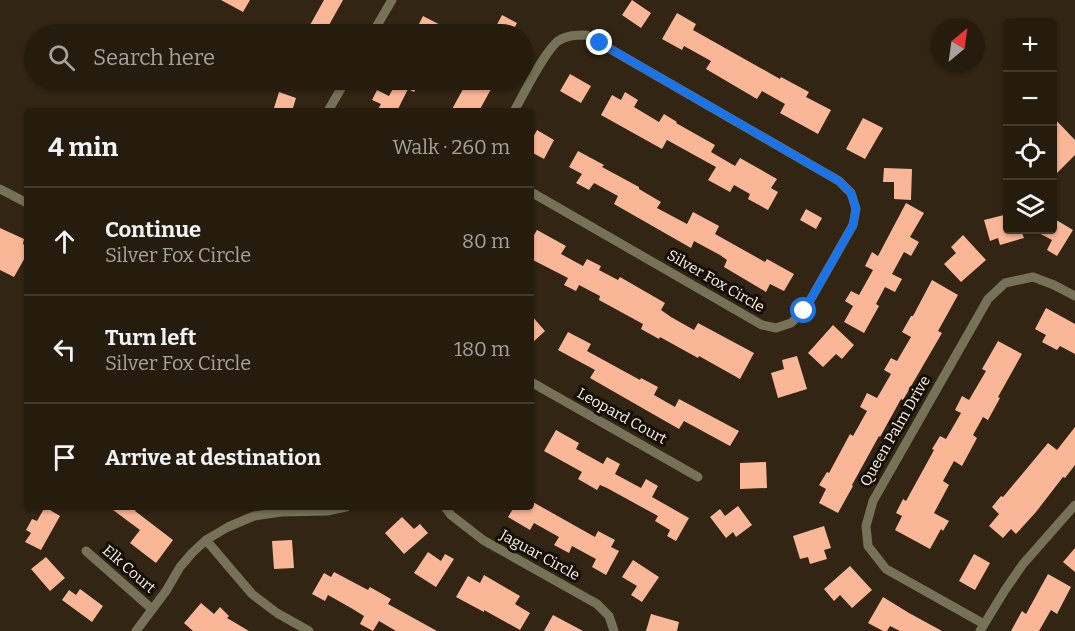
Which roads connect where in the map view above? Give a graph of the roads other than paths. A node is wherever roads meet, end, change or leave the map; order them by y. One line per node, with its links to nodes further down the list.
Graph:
1 (392, 0): 2 (street)
2 (378, 24)
3 (534, 77): 9 (street, Silver Fox Circle)
4 (340, 90): 6 (street)
5 (526, 90): 7 (street, Silver Fox Circle)
6 (330, 108)
7 (516, 108)
8 (0, 189): 10 (street)
9 (534, 194)
10 (24, 201)
11 (1075, 296): 20 (street, Queen Palm Drive)
12 (534, 384): 13 (street, Leopard Court)
13 (698, 477)
14 (1075, 505): 20 (street)
15 (335, 510): 17 (street)
16 (447, 510): 23 (street, Jaguar Circle)
17 (206, 540): 19 (street); 22 (street)
18 (86, 551): 19 (street, Elk Court)
19 (152, 609): 21 (street)
20 (982, 628)
21 (136, 631)
22 (309, 631)
23 (614, 631)

